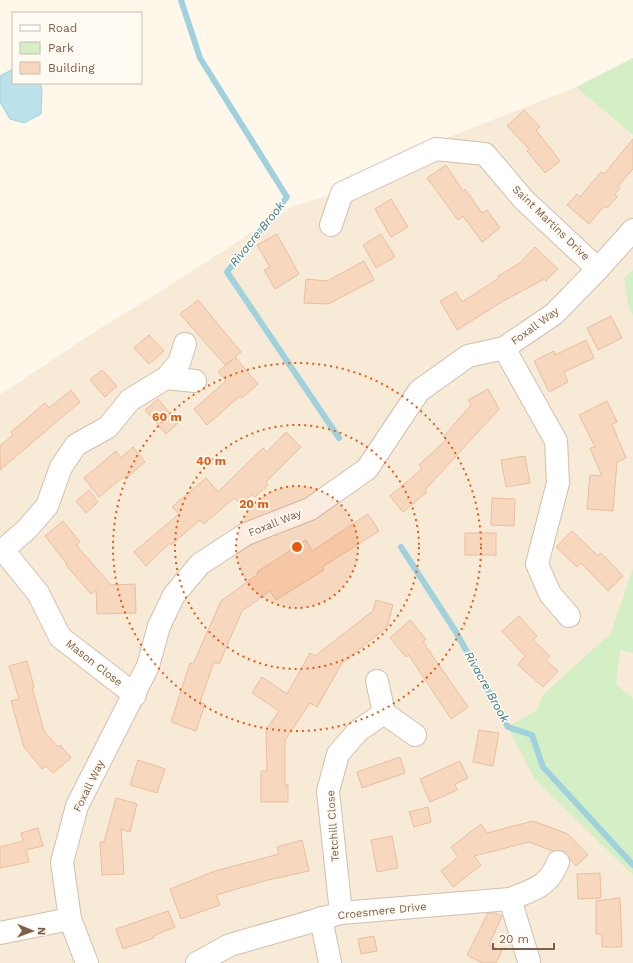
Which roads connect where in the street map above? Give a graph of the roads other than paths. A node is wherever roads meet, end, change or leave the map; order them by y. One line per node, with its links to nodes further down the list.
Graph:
1 (331, 225): 3 (street, Saint Martins Drive)
2 (633, 230): 3 (street, Foxall Way)
3 (598, 269): 5 (street, Foxall Way)
4 (185, 344): 6 (street, Mason Close)
5 (504, 348): 9 (street); 11 (street, Foxall Way)
6 (166, 378): 7 (street); 8 (street, Mason Close)
7 (195, 381)
8 (2, 552): 11 (street, Mason Close)
9 (569, 616)
10 (377, 682): 12 (street)
11 (135, 695): 17 (street, Foxall Way)
12 (384, 713): 13 (street); 16 (street, Tetchill Close)
13 (416, 735)
14 (558, 862): 15 (street, Croesmere Drive)
15 (510, 899): 16 (street, Croesmere Drive); 19 (street)
16 (331, 916): 21 (street, Croesmere Drive); 22 (street, Tetchill Close)
17 (70, 918): 18 (street); 20 (street, Foxall Way)
18 (0, 934)
19 (529, 961)
20 (87, 963)
21 (197, 963)
22 (330, 963)

